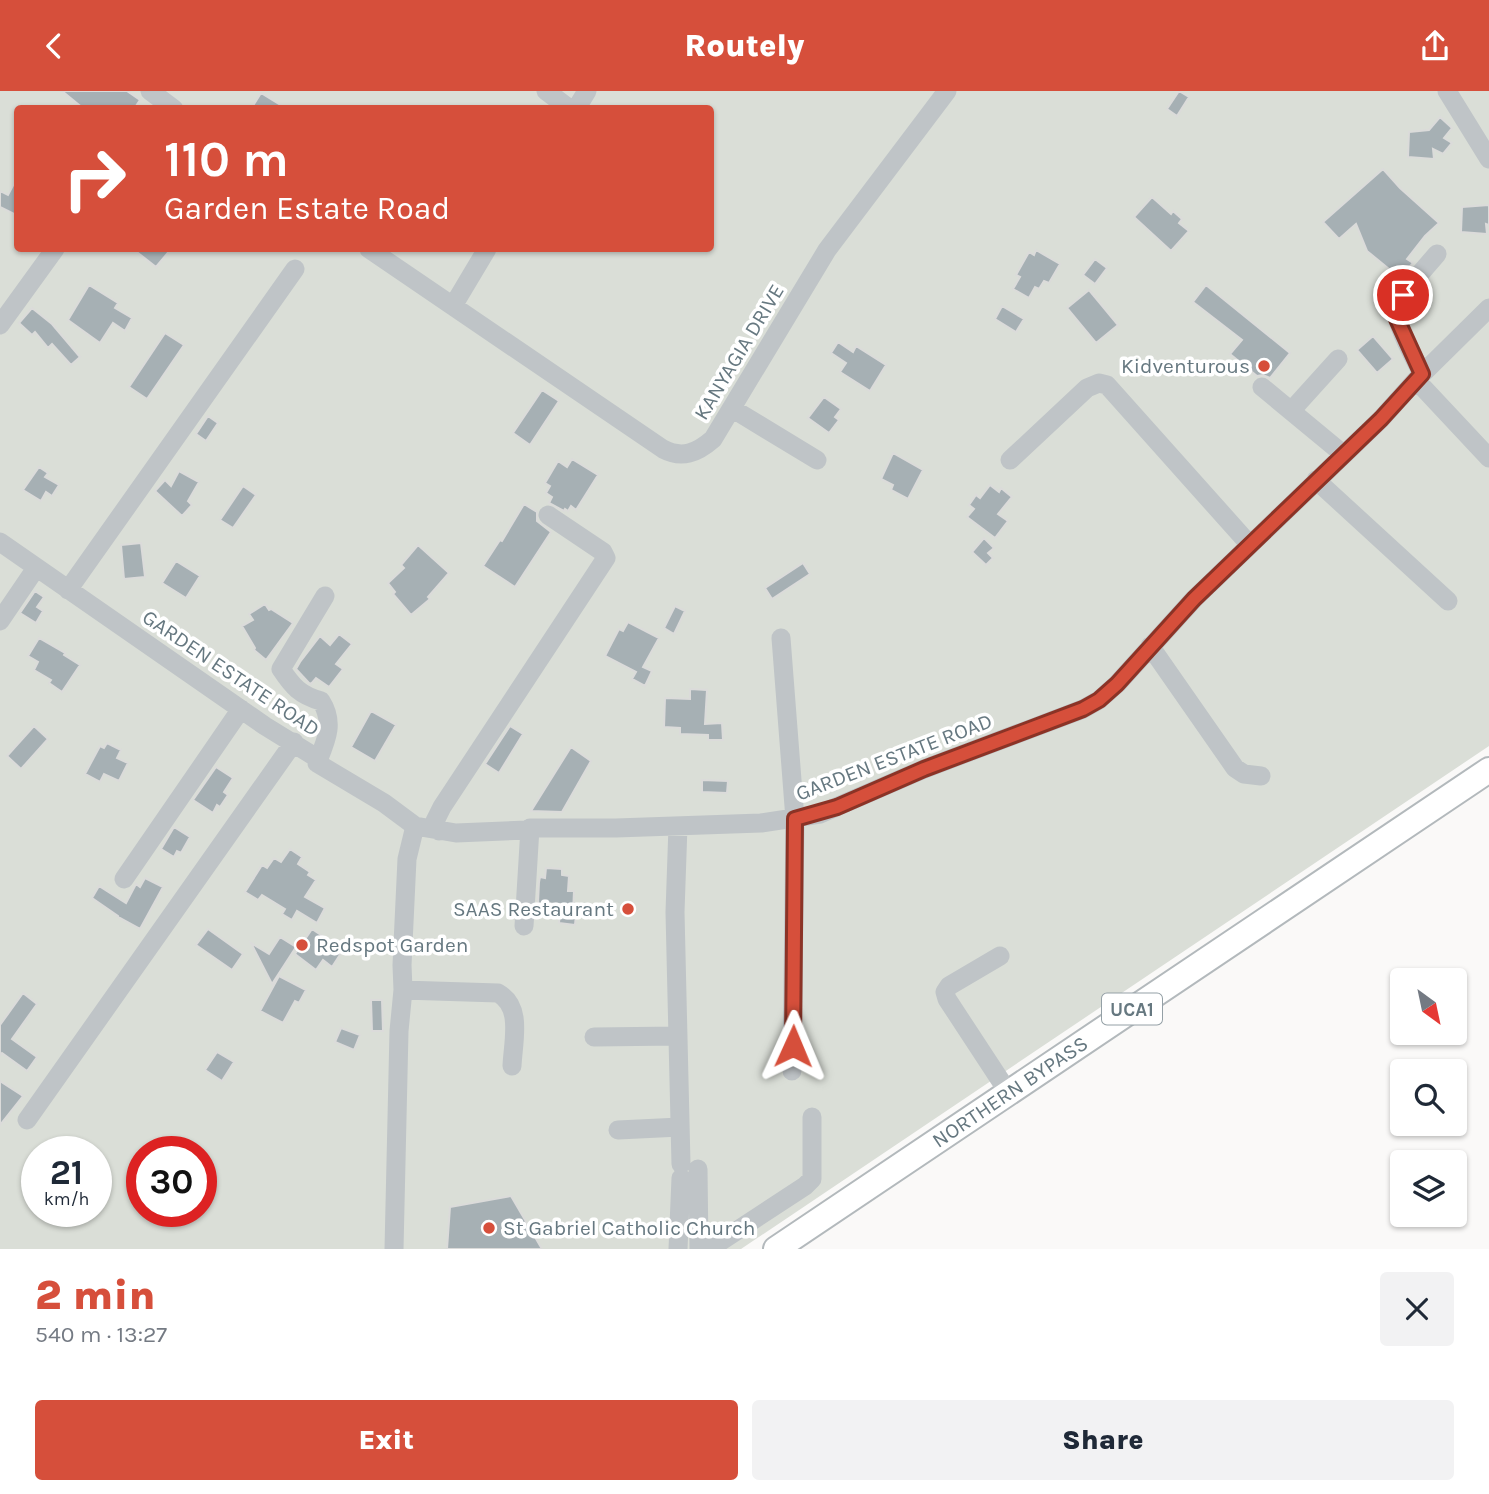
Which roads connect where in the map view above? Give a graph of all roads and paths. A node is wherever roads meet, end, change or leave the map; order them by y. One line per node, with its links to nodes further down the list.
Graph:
1 (150, 91): 5 (street)
2 (546, 91): 6 (street)
3 (947, 91): 19 (street, KANYAGIA DRIVE)
4 (1447, 91): 7 (street)
5 (169, 105)
6 (565, 105)
7 (1489, 159)
8 (53, 252): 15 (street)
9 (373, 252): 13 (street, KANYAGIA DRIVE)
10 (485, 252): 13 (street)
11 (1437, 254): 17 (street)
12 (295, 269): 30 (street)
13 (453, 306): 19 (street, KANYAGIA DRIVE)
14 (1489, 308): 17 (street, GARDEN ESTATE ROAD)
15 (0, 325)
16 (1338, 359): 20 (street)
17 (1419, 377): 21 (street, GARDEN ESTATE ROAD); 22 (street)
18 (1262, 387): 20 (street)
19 (733, 409): 23 (street)
20 (1291, 411): 21 (street)
21 (1343, 454): 25 (street, GARDEN ESTATE ROAD)
22 (1489, 458)
23 (817, 460)
24 (1010, 460): 28 (street)
25 (1317, 480): 28 (street, GARDEN ESTATE ROAD); 32 (street)
26 (548, 515): 45 (street)
27 (0, 542): 29 (street, GARDEN ESTATE ROAD)
28 (1249, 544): 35 (street, GARDEN ESTATE ROAD)
29 (36, 568): 30 (street, GARDEN ESTATE ROAD); 33 (street)
30 (68, 590): 36 (street, GARDEN ESTATE ROAD)
31 (325, 596): 38 (street)
32 (1448, 601)
33 (0, 621)
34 (781, 638): 41 (street)
35 (1150, 646): 40 (street); 41 (street, GARDEN ESTATE ROAD)
36 (241, 709): 37 (street, GARDEN ESTATE ROAD); 46 (street)
37 (294, 742): 38 (street, GARDEN ESTATE ROAD); 56 (street)
38 (317, 763): 42 (street, GARDEN ESTATE ROAD)
39 (1489, 770): 54 (main road, NORTHERN BYPASS / UCA1)
40 (1261, 776)
41 (795, 819): 43 (street, GARDEN ESTATE ROAD); 53 (street)
42 (415, 826): 45 (street, GARDEN ESTATE ROAD); 49 (street)
43 (678, 826): 44 (street, GARDEN ESTATE ROAD); 50 (street)
44 (530, 828): 45 (street, GARDEN ESTATE ROAD); 47 (street)
45 (439, 831)
46 (124, 879)
47 (524, 926)
48 (1000, 955): 54 (street)
49 (403, 990): 52 (street); 60 (street)
50 (678, 1036): 51 (street); 57 (street)
51 (594, 1037)
52 (512, 1066)
53 (792, 1071)
54 (1009, 1092): 64 (main road, NORTHERN BYPASS / UCA1)
55 (812, 1117): 63 (street)
56 (27, 1120)
57 (680, 1127): 58 (street); 59 (street)
58 (618, 1130)
59 (686, 1170): 61 (street); 62 (street)
60 (394, 1249)
61 (678, 1249)
62 (699, 1249)
63 (709, 1249)
64 (776, 1249)

